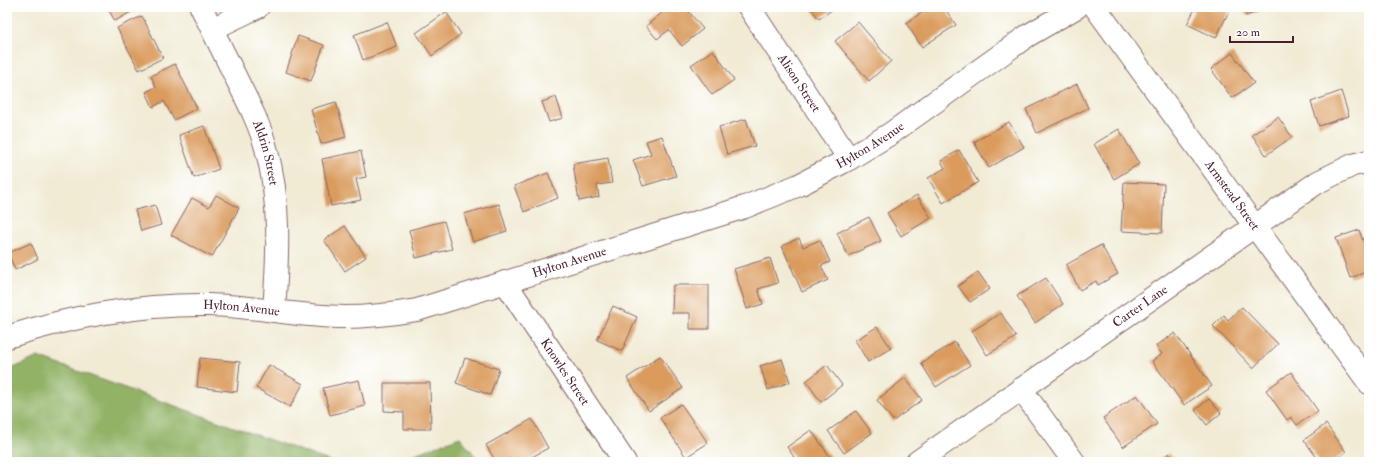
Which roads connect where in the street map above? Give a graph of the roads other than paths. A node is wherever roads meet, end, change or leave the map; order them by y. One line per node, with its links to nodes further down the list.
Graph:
1 (201, 7): 6 (street, Aldrin Street)
2 (258, 7): 6 (street)
3 (749, 7): 7 (street, Alison Street)
4 (1077, 7): 7 (street, Hylton Avenue)
5 (1095, 7): 9 (street, Armstead Street)
6 (212, 29): 11 (street, Aldrin Street)
7 (849, 159): 10 (street, Hylton Avenue)
8 (1369, 161): 9 (street, Carter Lane)
9 (1254, 226): 13 (street, Armstead Street); 14 (street, Carter Lane)
10 (505, 282): 11 (street, Hylton Avenue); 15 (street, Knowles Street)
11 (274, 311): 12 (street, Hylton Avenue)
12 (7, 337)
13 (1369, 384)
14 (1021, 389): 16 (street, Carter Lane); 17 (street)
15 (625, 462)
16 (917, 462)
17 (1074, 462)

